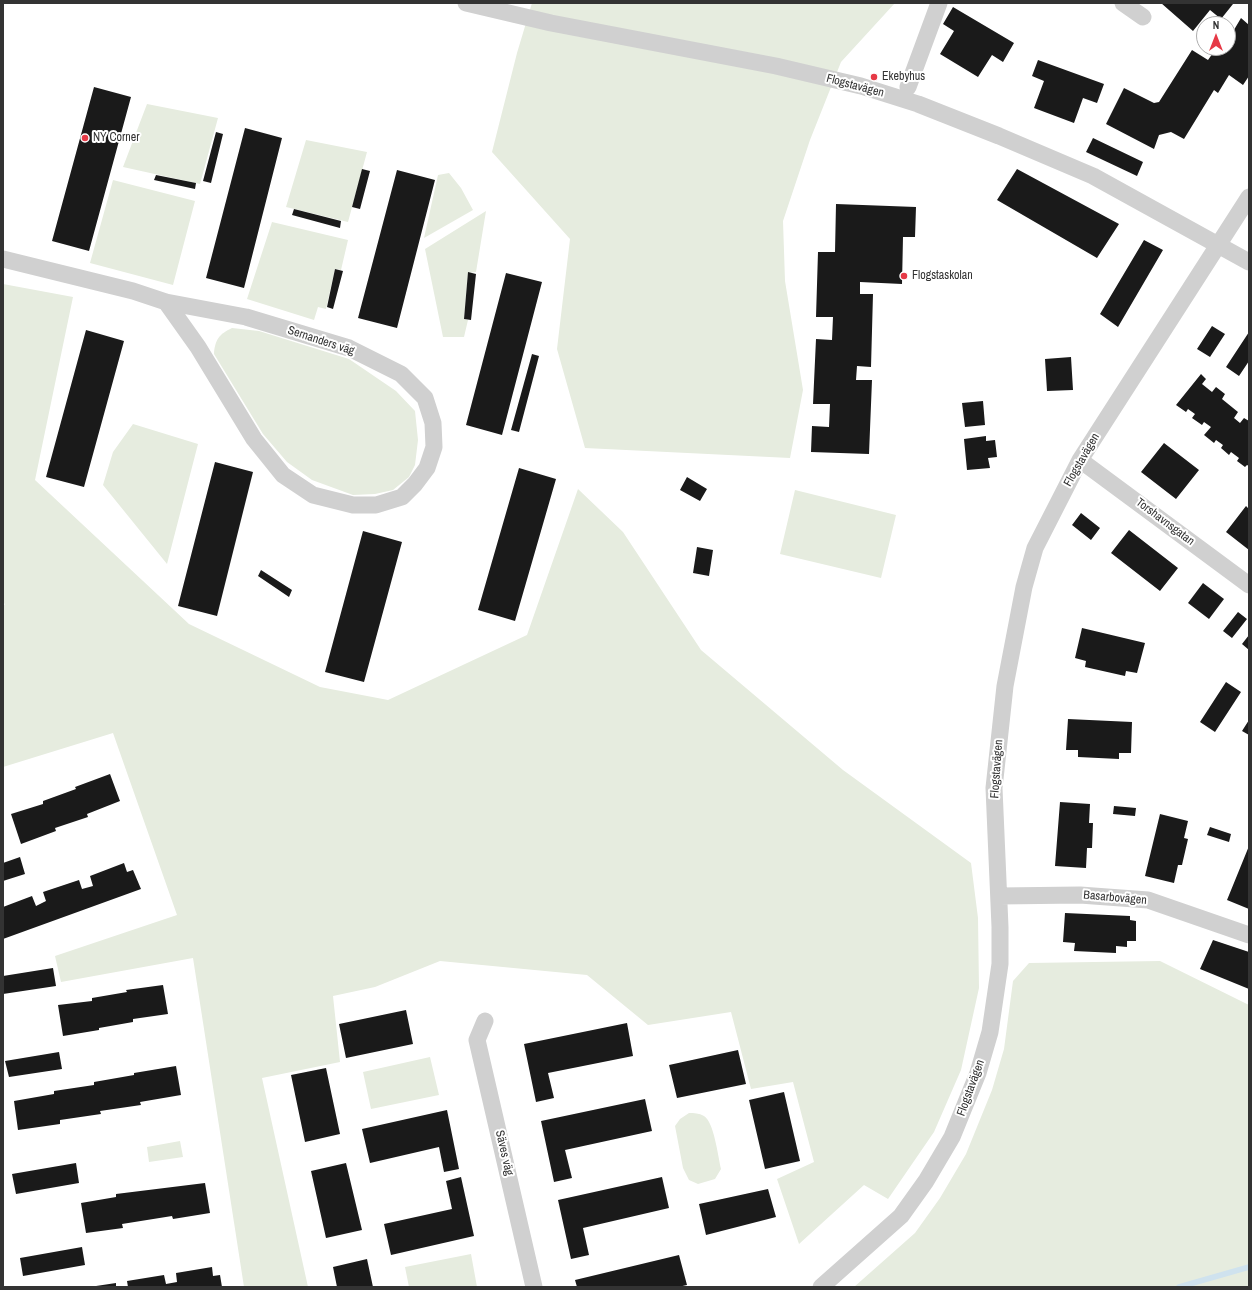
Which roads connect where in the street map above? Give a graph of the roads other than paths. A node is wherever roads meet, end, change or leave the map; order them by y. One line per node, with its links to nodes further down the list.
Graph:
1 (466, 3): 7 (street, Flogstavägen)
2 (939, 3): 5 (street)
3 (1123, 3): 4 (street)
4 (1143, 17)
5 (908, 87)
6 (1249, 197): 7 (street, Flogstavägen)
7 (1217, 246): 9 (street); 11 (street, Flogstavägen)
8 (3, 259): 10 (street, Sernanders väg)
9 (1249, 262)
10 (166, 302): 10 (street, Sernanders väg)
11 (1080, 460): 12 (street, Torshavnsgatan); 13 (street, Flogstavägen)
12 (1249, 585)
13 (999, 896): 14 (street, Basarbovägen); 17 (street, Flogstavägen)
14 (1249, 935)
15 (485, 1021): 16 (street, Säves väg)
16 (534, 1287)
17 (821, 1287)

